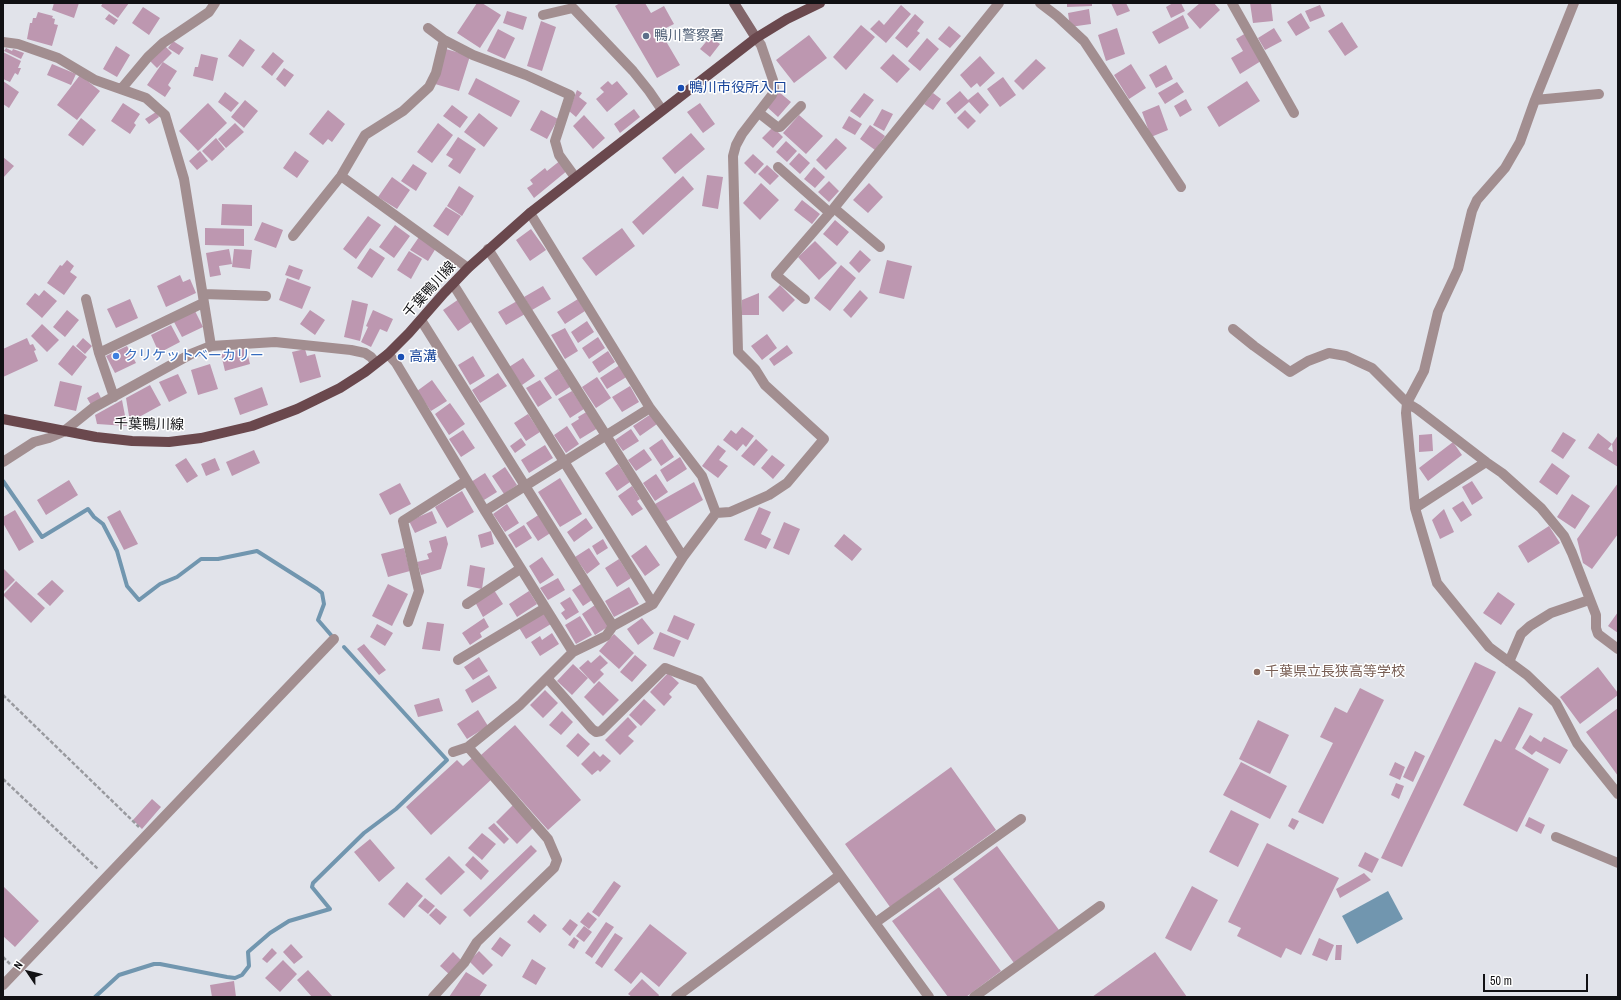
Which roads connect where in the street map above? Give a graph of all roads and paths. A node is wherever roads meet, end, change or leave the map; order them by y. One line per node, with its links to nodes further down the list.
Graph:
1 (215, 3): 13 (street)
2 (734, 3): 10 (street)
3 (820, 3): 10 (main road, 千葉鴨川線)
4 (999, 3): 24 (street)
5 (1040, 3): 23 (street)
6 (1232, 3): 19 (street)
7 (1574, 3): 15 (street)
8 (543, 15): 17 (street)
9 (428, 28): 11 (street)
10 (756, 38): 17 (main road, 千葉鴨川線); 18 (street)
11 (444, 40): 21 (street); 22 (street)
12 (3, 42): 13 (street)
13 (122, 88): 33 (street)
14 (1599, 94): 15 (street)
15 (1535, 100): 42 (street)
16 (801, 106): 18 (street)
17 (662, 110): 22 (main road, 千葉鴨川線)
18 (759, 113): 54 (street)
19 (1294, 113)
20 (778, 167): 24 (street)
21 (341, 176): 26 (street); 29 (street)
22 (575, 178): 25 (main road, 千葉鴨川線)
23 (1181, 187)
24 (832, 211): 27 (street); 34 (street)
25 (530, 213): 28 (main road, 千葉鴨川線); 43 (street)
26 (293, 236)
27 (880, 247)
28 (488, 249): 29 (main road, 千葉鴨川線); 46 (street)
29 (468, 268): 30 (main road, 千葉鴨川線)
30 (452, 284): 35 (main road, 千葉鴨川線); 48 (street)
31 (266, 296): 33 (street)
32 (86, 299): 38 (street)
33 (203, 299): 37 (street); 38 (street)
34 (805, 299)
35 (421, 320): 39 (main road, 千葉鴨川線); 51 (street)
36 (1233, 329): 42 (street)
37 (211, 346): 40 (street); 41 (street)
38 (99, 353): 41 (street)
39 (388, 354): 40 (main road, 千葉鴨川線); 50 (street)
40 (376, 363): 45 (main road, 千葉鴨川線)
41 (114, 397): 45 (street)
42 (1407, 403): 49 (street); 52 (street)
43 (650, 408): 46 (street); 54 (street)
44 (3, 419): 45 (main road, 千葉鴨川線)
45 (63, 432): 47 (street)
46 (606, 436): 48 (street); 55 (street)
47 (3, 462)
48 (565, 462): 51 (street); 59 (street)
49 (1486, 462): 52 (street); 57 (street)
50 (466, 481): 53 (street); 61 (street)
51 (525, 486): 53 (street); 62 (street)
52 (1414, 508): 67 (street)
53 (485, 512): 56 (street)
54 (716, 513): 55 (street)
55 (683, 557): 59 (street)
56 (520, 569): 58 (street); 60 (street)
57 (1589, 600): 64 (street); 67 (street)
58 (466, 604)
59 (653, 604): 62 (street)
60 (545, 608): 65 (street); 66 (street)
61 (408, 622)
62 (613, 626): 65 (street)
63 (334, 639): 75 (street)
64 (1618, 649)
65 (573, 652): 68 (street)
66 (458, 660)
67 (1510, 662): 73 (street)
68 (547, 678): 70 (street); 78 (street)
69 (3, 695): 75 (path)
70 (468, 747): 71 (street); 83 (street)
71 (453, 752)
72 (3, 779): 79 (path)
73 (1618, 794)
74 (1021, 819): 81 (street)
75 (147, 834): 79 (street)
76 (1556, 837): 77 (street)
77 (1618, 863)
78 (840, 875): 81 (street); 84 (street)
79 (106, 877): 82 (street)
80 (1100, 906): 86 (street)
81 (875, 923): 85 (street)
82 (3, 985)
83 (433, 997)
84 (676, 997)
85 (929, 997)
86 (974, 997)

